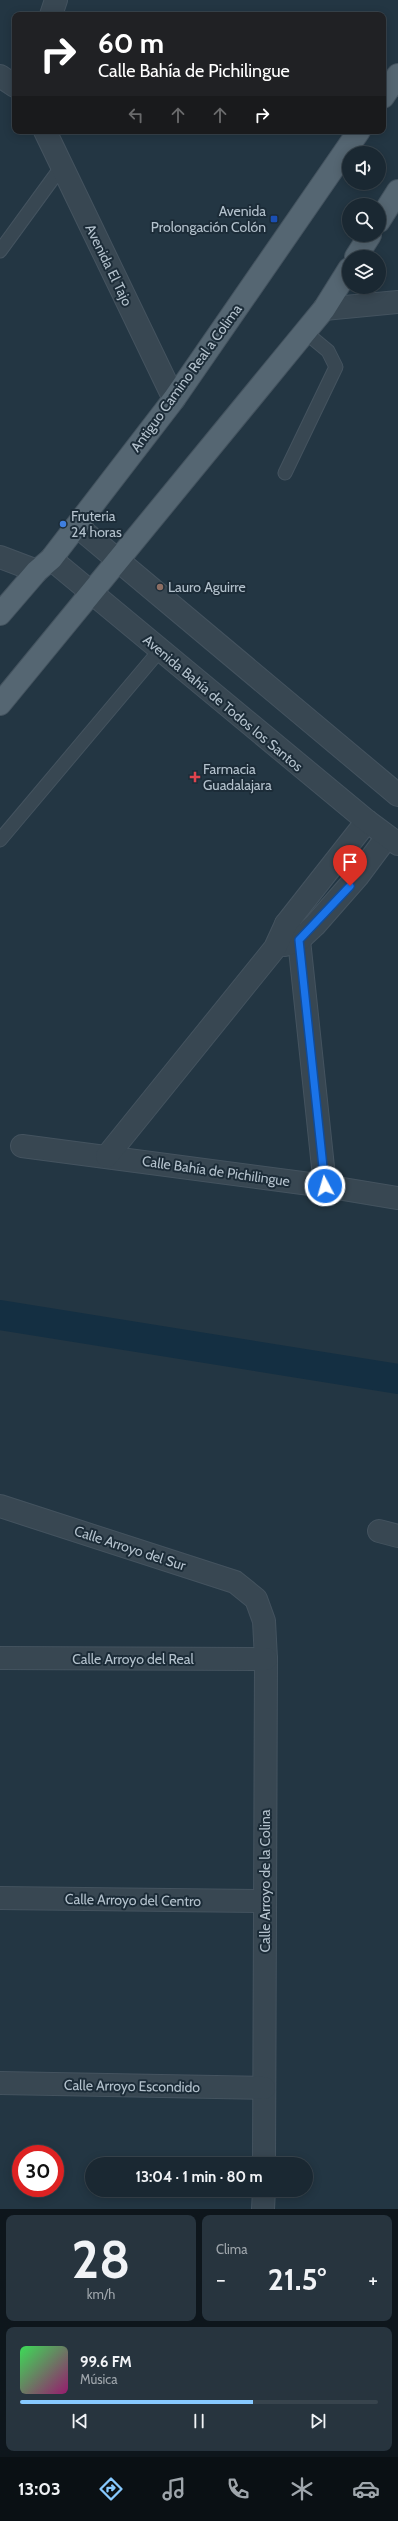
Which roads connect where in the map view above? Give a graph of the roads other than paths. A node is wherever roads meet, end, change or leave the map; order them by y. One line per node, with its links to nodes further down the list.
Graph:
1 (56, 0): 2 (street)
2 (52, 12)
3 (398, 75): 6 (main road)
4 (0, 76): 5 (street)
5 (12, 84)
6 (386, 93)
7 (46, 134): 9 (street, Avenida El Tajo)
8 (357, 134): 17 (main road, Antiguo Camino Real a Colima)
9 (62, 166): 12 (lane); 17 (street, Avenida El Tajo)
10 (398, 191): 11 (main road)
11 (387, 215)
12 (0, 251)
13 (342, 280): 15 (main road)
14 (398, 302): 15 (street)
15 (324, 309): 16 (main road)
16 (305, 332): 18 (lane); 21 (main road)
17 (174, 399): 19 (main road, Antiguo Camino Real a Colima)
18 (285, 473)
19 (77, 526): 21 (street); 22 (main road, Antiguo Camino Real a Colima)
20 (0, 557): 22 (street, Avenida Bahía de Todos los Santos)
21 (119, 561): 23 (main road); 27 (street)
22 (44, 565): 23 (street, Avenida Bahía de Todos los Santos); 24 (main road, Antiguo Camino Real a Colima)
23 (90, 593): 25 (street, Avenida Bahía de Todos los Santos); 26 (main road)
24 (0, 614)
25 (160, 650): 28 (street, Avenida Bahía de Todos los Santos); 29 (lane)
26 (0, 704)
27 (398, 795)
28 (367, 821): 30 (street, Avenida Bahía de Todos los Santos); 31 (street)
29 (0, 840)
30 (392, 840): 31 (street)
31 (293, 932): 33 (street); 34 (street)
32 (22, 1146): 33 (street, Calle Bahía de Pichilingue)
33 (107, 1156): 34 (street, Calle Bahía de Pichilingue)
34 (325, 1186): 35 (street, Calle Bahía de Pichilingue)
35 (397, 1198)
36 (0, 1506): 37 (street, Calle Arroyo del Sur)
37 (256, 1599): 39 (street, Calle Arroyo de la Colina)
38 (0, 1658): 39 (street, Calle Arroyo del Real)
39 (266, 1659): 41 (street, Calle Arroyo de la Colina)
40 (0, 1898): 41 (street, Calle Arroyo del Centro)
41 (265, 1902): 43 (street, Calle Arroyo de la Colina)
42 (0, 2083): 43 (street, Calle Arroyo Escondido)
43 (264, 2088): 44 (street, Calle Arroyo de la Colina)
44 (264, 2157)
45 (264, 2197): 46 (street)
46 (263, 2209)

